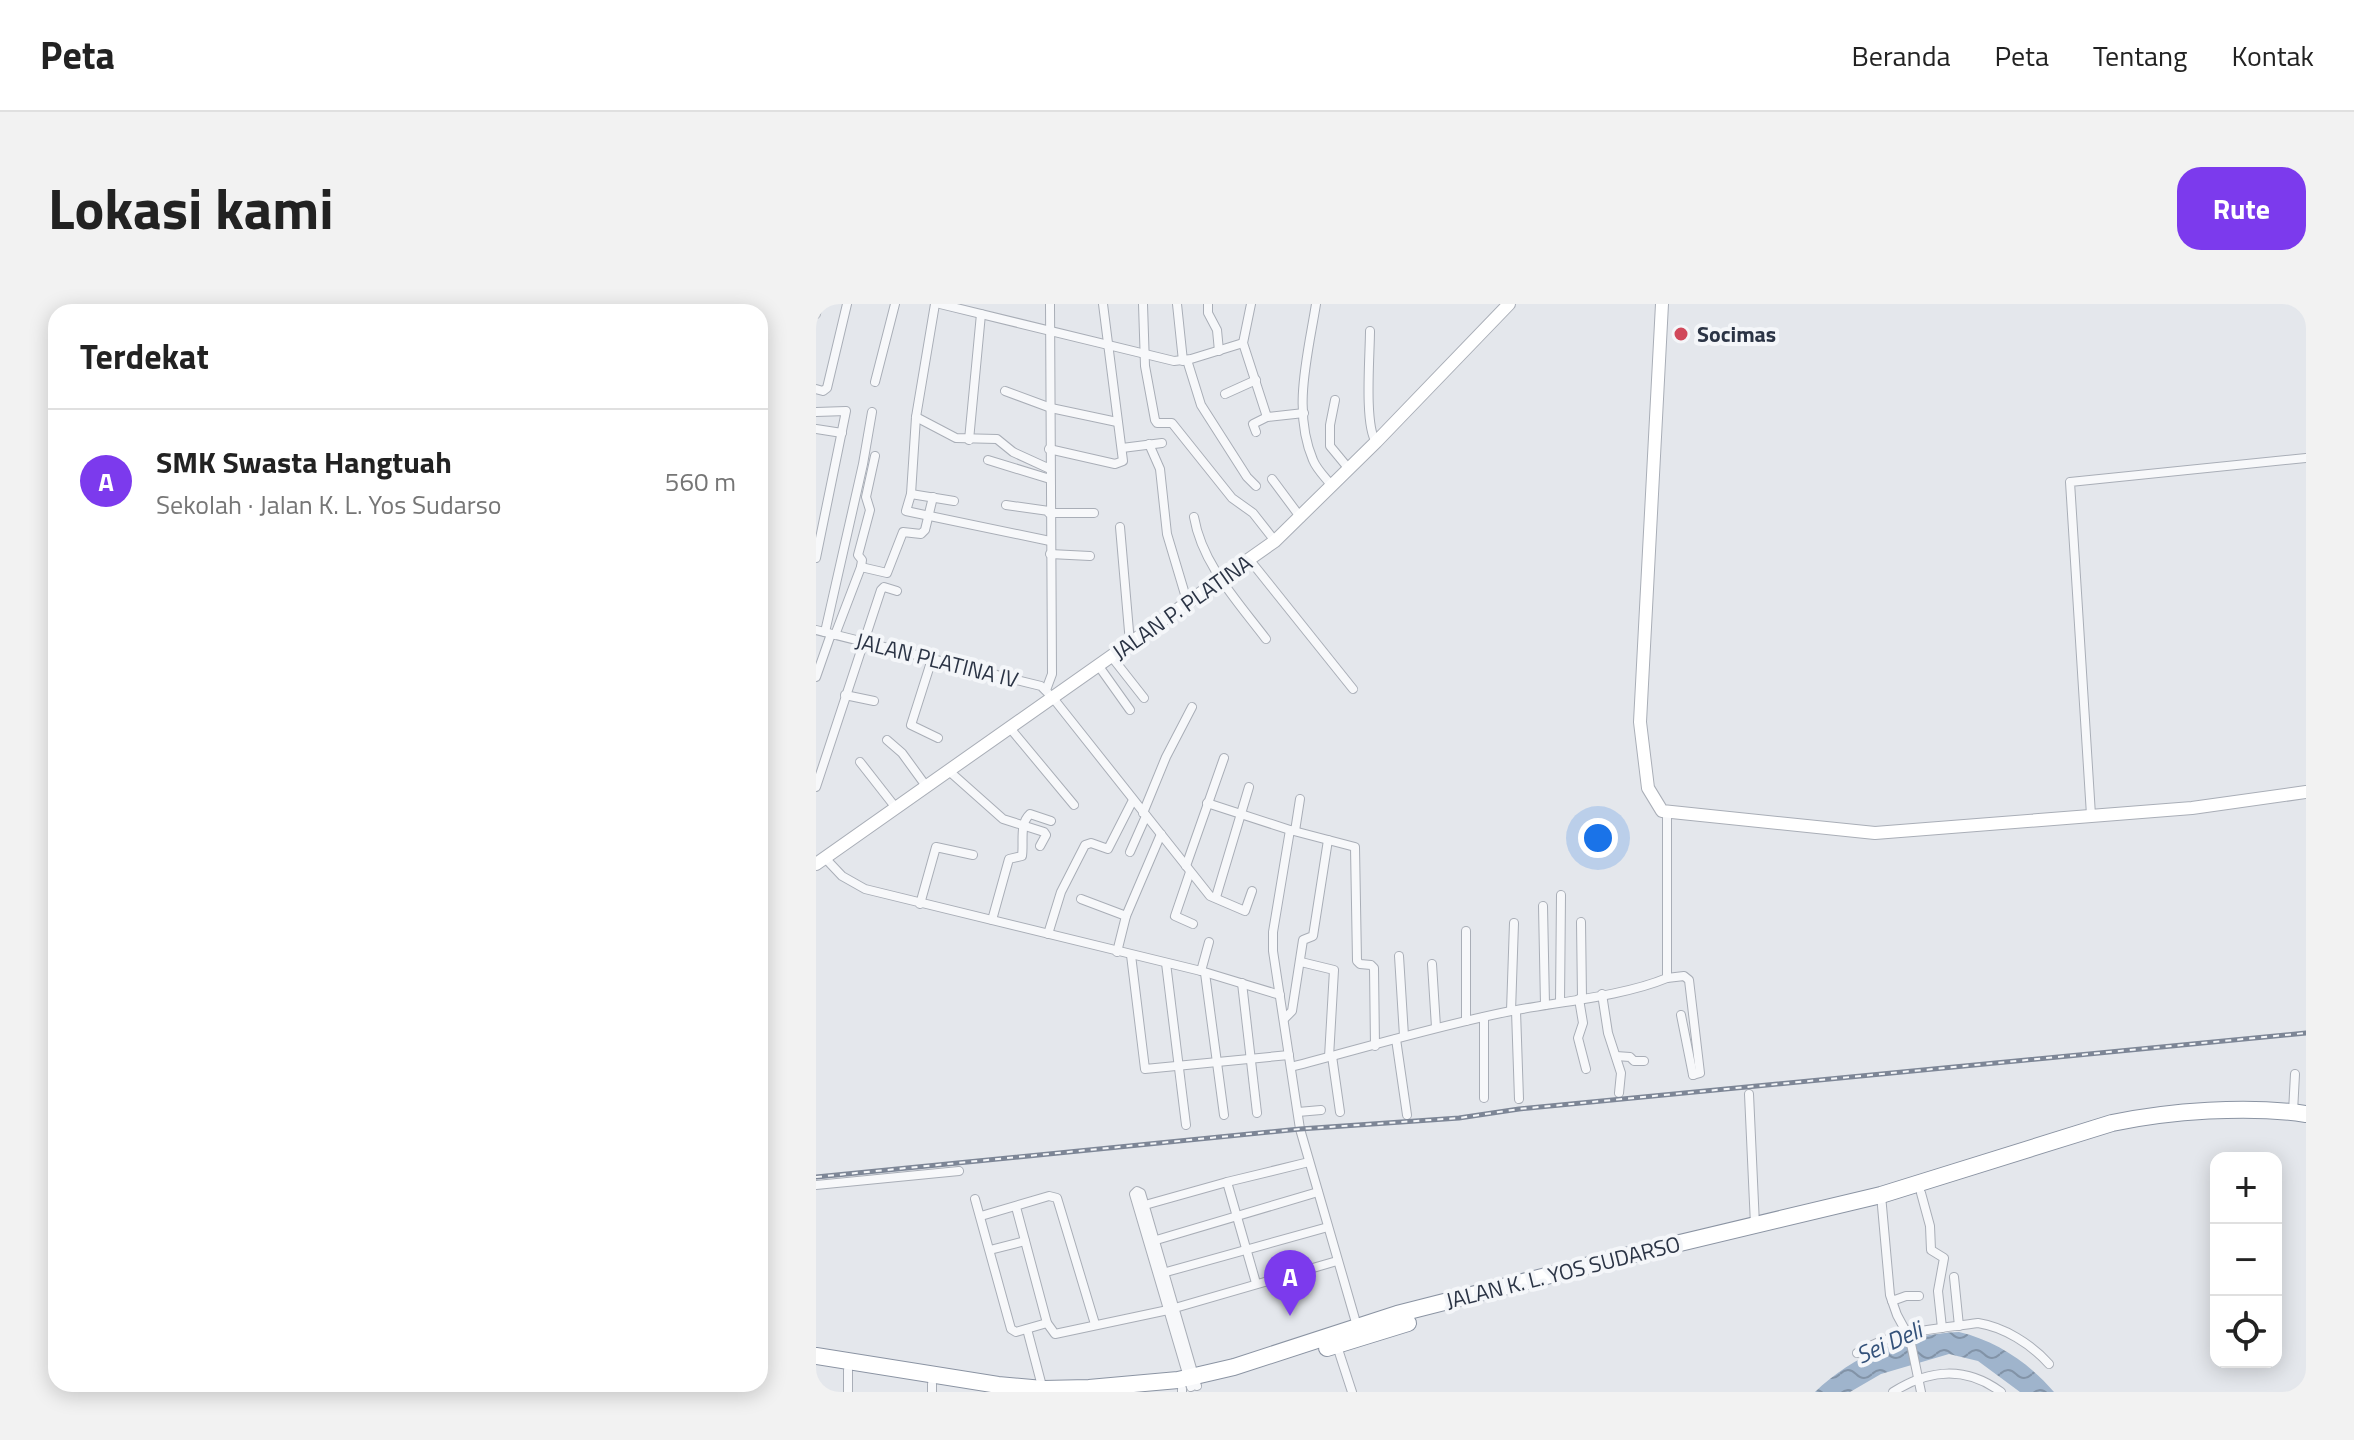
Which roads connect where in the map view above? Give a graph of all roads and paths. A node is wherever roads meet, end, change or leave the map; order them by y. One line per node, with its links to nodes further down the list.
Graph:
1 (818, 304): 14 (street)
2 (847, 304): 25 (street)
3 (895, 304): 24 (street)
4 (938, 304): 15 (street); 33 (street)
5 (1050, 304): 16 (street)
6 (1103, 304): 19 (street)
7 (1143, 304): 21 (street)
8 (1177, 304): 22 (street)
9 (1208, 304): 20 (street)
10 (1251, 304): 18 (street)
11 (1316, 304): 32 (street)
12 (1509, 304): 40 (street, JALAN P. PLATINA)
13 (1662, 304): 103 (street)
14 (816, 314)
15 (981, 314): 16 (street); 39 (street)
16 (1050, 330): 19 (street); 29 (street)
17 (1370, 331): 40 (street)
18 (1243, 343): 20 (street); 23 (street)
19 (1108, 344): 21 (street); 35 (street)
20 (1219, 351): 22 (street)
21 (1145, 354): 22 (street); 64 (street)
22 (1185, 360): 51 (street)
23 (1256, 380): 27 (street); 34 (street)
24 (875, 382)
25 (816, 389)
26 (1005, 391): 29 (street)
27 (1225, 394)
28 (1335, 400): 48 (street)
29 (1051, 408): 35 (street); 44 (street)
30 (816, 412): 38 (street)
31 (872, 412): 73 (street)
32 (1304, 413): 34 (street); 52 (street)
33 (916, 417): 39 (street); 53 (street)
34 (1267, 417): 37 (street)
35 (1117, 422): 43 (street)
36 (816, 429): 38 (street)
37 (1256, 432)
38 (842, 433): 67 (street)
39 (969, 440): 49 (street)
40 (1376, 442): 48 (street, JALAN P. PLATINA)
41 (1162, 443): 42 (street)
42 (1149, 444): 43 (street); 72 (street)
43 (1122, 448): 44 (street)
44 (1049, 449): 49 (street)
45 (875, 456): 69 (street)
46 (2306, 458): 106 (street)
47 (988, 460): 49 (street)
48 (1349, 469): 52 (street, JALAN P. PLATINA)
49 (1050, 474): 57 (street)
50 (1272, 479): 61 (street)
51 (1256, 486)
52 (1332, 486): 61 (street, JALAN P. PLATINA)
53 (911, 494): 54 (street); 59 (street)
54 (933, 497): 55 (street); 59 (street)
55 (954, 501)
56 (1006, 505): 57 (street)
57 (1049, 512): 58 (street); 63 (street)
58 (1094, 513)
59 (929, 516): 63 (street); 69 (street)
60 (1194, 517): 70 (street)
61 (1301, 518): 64 (street, JALAN P. PLATINA)
62 (1120, 527): 76 (street)
63 (1050, 541): 65 (street)
64 (1275, 541): 68 (street, JALAN P. PLATINA)
65 (1050, 554): 66 (street); 82 (street)
66 (1090, 556)
67 (816, 558)
68 (1249, 559): 70 (street, JALAN P. PLATINA); 81 (street)
69 (861, 567): 73 (street)
70 (1220, 579): 72 (street, JALAN P. PLATINA); 74 (street)
71 (897, 591): 75 (street)
72 (1187, 601): 76 (street, JALAN P. PLATINA)
73 (827, 633): 75 (street, JALAN PLATINA IV); 80 (street)
74 (1266, 639)
75 (863, 642): 78 (street, JALAN PLATINA IV); 83 (street)
76 (1130, 643): 77 (street, JALAN P. PLATINA)
77 (1111, 656): 79 (street, JALAN P. PLATINA); 84 (street)
78 (932, 659): 82 (street, JALAN PLATINA IV); 89 (street)
79 (1098, 665): 82 (street, JALAN P. PLATINA); 87 (street)
80 (816, 677)
81 (1353, 689)
82 (1050, 694): 88 (street, JALAN P. PLATINA); 99 (street)
83 (845, 695): 85 (street); 95 (street)
84 (1144, 698)
85 (874, 701)
86 (1192, 707): 104 (street)
87 (1130, 710)
88 (1010, 728): 93 (street, JALAN P. PLATINA); 101 (street)
89 (938, 738)
90 (887, 740): 94 (street)
91 (1224, 758): 100 (street)
92 (860, 762): 102 (street)
93 (949, 771): 94 (street, JALAN P. PLATINA); 108 (street)
94 (926, 786): 102 (street, JALAN P. PLATINA)
95 (816, 787)
96 (1249, 787): 105 (street)
97 (2306, 792): 106 (street)
98 (1300, 799): 109 (street)
99 (1133, 800): 104 (street); 129 (street)
100 (1207, 803): 105 (street); 116 (street)
101 (1074, 805)
102 (896, 808): 115 (street, JALAN P. PLATINA)
103 (1667, 813): 106 (street); 138 (street)
104 (1144, 814): 110 (street); 113 (street)
105 (1241, 815): 109 (street); 119 (street)
106 (2091, 815)
107 (1051, 821): 108 (street)
108 (1023, 826): 112 (street); 124 (street)
109 (1292, 831): 111 (street); 141 (street)
110 (1161, 834): 116 (street); 123 (street)
111 (1328, 840): 134 (street); 152 (street)
112 (1040, 846)
113 (1130, 852)
114 (973, 855): 121 (street)
115 (820, 861): 121 (street)
116 (1188, 869): 119 (street); 127 (street)
117 (1252, 891): 119 (street)
118 (1561, 895): 143 (street)
119 (1216, 897)
120 (1081, 899): 123 (street)
121 (920, 904): 124 (street)
122 (1543, 906): 144 (street)
123 (1126, 916): 131 (street)
124 (992, 920): 129 (street)
125 (1581, 922): 142 (street)
126 (1514, 923): 145 (street)
127 (1193, 924)
128 (1466, 931): 149 (street)
129 (1048, 934): 131 (street)
130 (1209, 942): 137 (street)
131 (1117, 952): 132 (street)
132 (1131, 955): 135 (street); 159 (street)
133 (1399, 956): 151 (street)
134 (1301, 962): 148 (street); 155 (street)
135 (1166, 963): 137 (street); 159 (street)
136 (1432, 964): 150 (street)
137 (1203, 972): 139 (street); 158 (street)
138 (1667, 978): 140 (street); 146 (street)
139 (1242, 983): 141 (street); 156 (street)
140 (1602, 994): 142 (street); 154 (street)
141 (1280, 995): 148 (street)
142 (1581, 998): 143 (street); 161 (street)
143 (1560, 1002): 144 (street)
144 (1545, 1005): 145 (street)
145 (1514, 1011): 147 (street); 166 (street)
146 (1681, 1015)
147 (1484, 1017): 149 (street); 165 (street)
148 (1284, 1019): 153 (street)
149 (1466, 1021): 150 (street)
150 (1436, 1027): 151 (street)
151 (1400, 1038): 152 (street); 172 (street)
152 (1375, 1046): 155 (street)
153 (1289, 1055): 156 (street); 160 (street)
154 (1616, 1056): 157 (street); 163 (street)
155 (1330, 1057): 160 (street); 169 (street)
156 (1250, 1060): 158 (street); 170 (street)
157 (1644, 1061)
158 (1216, 1062): 159 (street); 171 (street)
159 (1179, 1065): 174 (street)
160 (1291, 1067): 168 (street)
161 (1586, 1069)
162 (2295, 1074): 173 (street)
163 (1619, 1093)
164 (1749, 1094): 187 (street)
165 (1484, 1098)
166 (1519, 1099)
167 (1321, 1110): 168 (street)
168 (1298, 1112): 175 (street)
169 (1340, 1112)
170 (1257, 1113)
171 (1224, 1115)
172 (1407, 1115)
173 (2302, 1116): 180 (highway, JALAN K. L. YOS SUDARSO); 182 (highway, JALAN K. L. YOS SUDARSO)
174 (1186, 1125)
175 (1309, 1162): 177 (street); 179 (street)
176 (959, 1171): 178 (street)
177 (1227, 1182): 183 (street); 186 (street)
178 (816, 1185)
179 (1318, 1192): 186 (street); 188 (street)
180 (1921, 1193): 182 (highway, JALAN K. L. YOS SUDARSO); 204 (street)
181 (975, 1199): 185 (street)
182 (1881, 1200): 187 (highway, JALAN K. L. YOS SUDARSO); 198 (street); 207 (highway, JALAN K. L. YOS SUDARSO)
183 (1145, 1205): 190 (street); 190 (street)
184 (1016, 1207): 185 (street); 189 (street); 201 (street)
185 (981, 1216): 191 (street)
186 (1237, 1216): 190 (street); 192 (street)
187 (1755, 1225): 202 (highway, JALAN K. L. YOS SUDARSO)
188 (1328, 1227): 192 (street); 193 (street)
189 (1025, 1241): 191 (street); 200 (street)
190 (1152, 1242): 194 (street)
191 (990, 1250): 205 (street)
192 (1247, 1250): 194 (street); 196 (street)
193 (1337, 1261): 196 (street); 202 (street)
194 (1161, 1274): 199 (street)
195 (1954, 1277): 203 (street)
196 (1256, 1283): 199 (street)
197 (1919, 1296): 198 (street)
198 (1892, 1301): 206 (street)
199 (1171, 1309): 201 (street); 214 (street)
200 (1047, 1323): 201 (street); 205 (street)
201 (1095, 1324)
202 (1357, 1326): 207 (highway, JALAN K. L. YOS SUDARSO)
203 (1959, 1326): 204 (street); 210 (street)
204 (1942, 1328): 206 (street)
205 (1027, 1329): 216 (street)
206 (1909, 1337): 208 (street); 213 (street)
207 (1335, 1339): 214 (highway, JALAN K. L. YOS SUDARSO); 220 (street)
208 (1857, 1353)
209 (816, 1356): 216 (highway, JALAN K. L. YOS SUDARSO)
210 (2049, 1364)
211 (816, 1365): 212 (highway)
212 (848, 1370): 215 (highway); 217 (street)
213 (1917, 1374): 221 (street); 222 (street); 223 (street)
214 (1189, 1385): 216 (highway, JALAN K. L. YOS SUDARSO); 219 (highway, JALAN K. L. YOS SUDARSO)
215 (932, 1388): 218 (highway)
216 (1043, 1390)
217 (848, 1392)
218 (995, 1392)
219 (1162, 1392)
220 (1352, 1392)
221 (1893, 1392)
222 (1921, 1392)
223 (2001, 1392)

